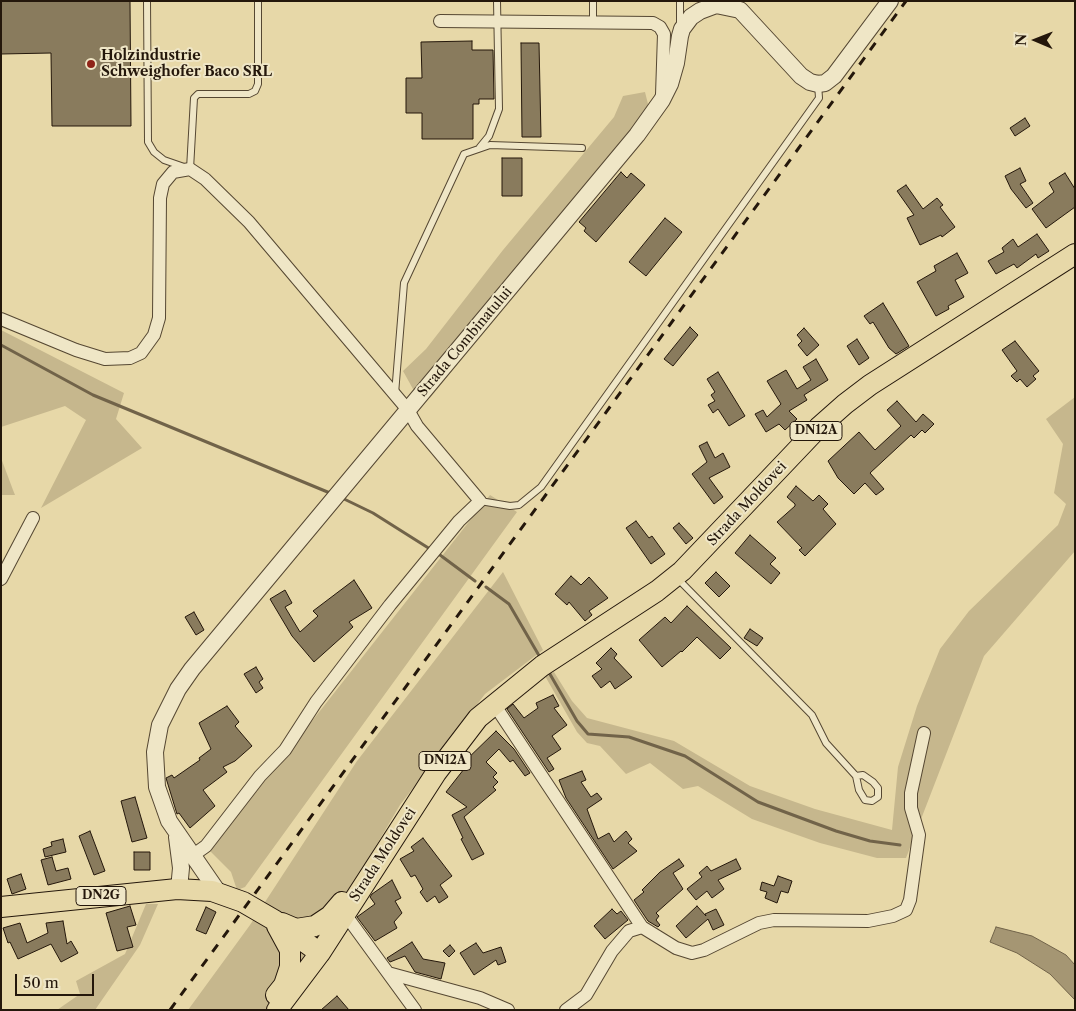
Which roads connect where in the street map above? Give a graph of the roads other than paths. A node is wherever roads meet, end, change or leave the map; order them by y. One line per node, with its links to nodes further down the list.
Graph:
1 (148, 1): 15 (lane)
2 (258, 1): 15 (lane)
3 (497, 1): 8 (lane)
4 (593, 1): 9 (lane)
5 (680, 1): 10 (lane)
6 (890, 1): 11 (street)
7 (440, 21): 8 (street)
8 (497, 21): 9 (street); 13 (lane)
9 (593, 22): 12 (street)
10 (680, 36): 11 (street, Strada Combinatului); 12 (street, Strada Combinatului)
11 (818, 84): 20 (lane)
12 (662, 100): 19 (street, Strada Combinatului)
13 (480, 147): 14 (lane); 18 (lane)
14 (582, 148)
15 (190, 169): 17 (street); 18 (street)
16 (1075, 254): 22 (main road, Strada Moldovei / DN12A)
17 (1, 318)
18 (395, 395): 19 (street)
19 (408, 410): 20 (street); 28 (street, Strada Combinatului)
20 (480, 501): 29 (street)
21 (34, 518): 23 (street)
22 (675, 577): 24 (main road, Strada Moldovei / DN12A); 26 (lane)
23 (1, 578)
24 (494, 704): 27 (main road, Strada Moldovei / DN12A); 35 (street)
25 (924, 733): 35 (street)
26 (856, 776)
27 (404, 824): 33 (main road, Strada Moldovei / DN12A); 34 (main road)
28 (176, 832): 29 (street, Strada Combinatului); 30 (street)
29 (192, 856): 31 (street, Strada Combinatului)
30 (179, 889): 31 (main road, DN2G); 32 (main road, DN2G)
31 (218, 892): 34 (main road, DN2G)
32 (1, 907)
33 (345, 914): 36 (main road, Strada Moldovei / DN12A); 37 (street)
34 (274, 920): 36 (main road, DN2G); 38 (main road)
35 (642, 927): 42 (street)
36 (320, 953): 39 (main road, Strada Moldovei / DN12A)
37 (388, 973): 40 (street); 41 (street)
38 (267, 1010)
39 (278, 1010)
40 (415, 1010)
41 (508, 1010)
42 (566, 1010)

